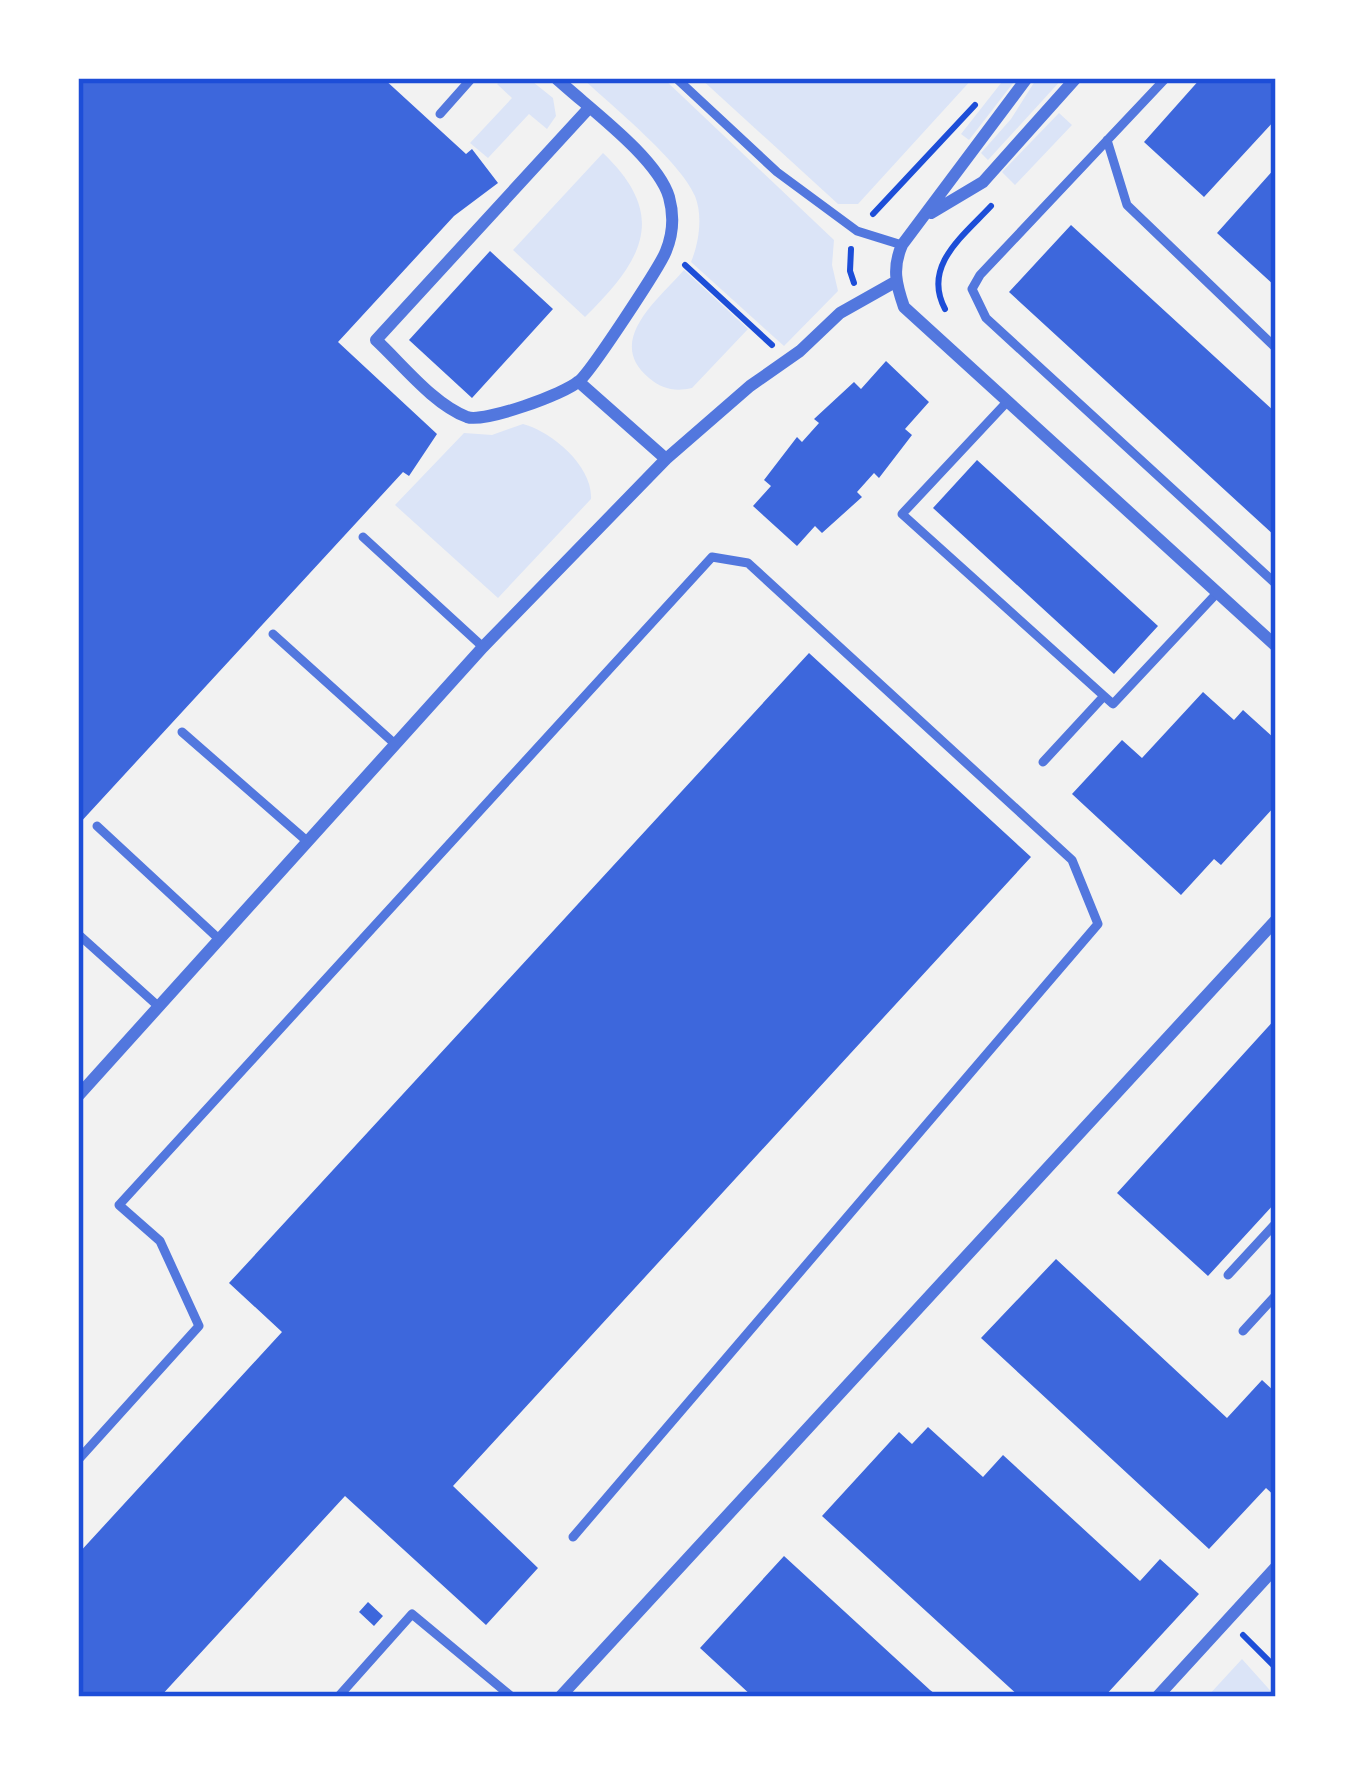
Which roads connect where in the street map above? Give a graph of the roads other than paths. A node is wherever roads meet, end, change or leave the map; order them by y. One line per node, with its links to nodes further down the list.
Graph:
1 (472, 78): 8 (lane)
2 (556, 78): 7 (street)
3 (676, 78): 11 (lane)
4 (1027, 78): 10 (street)
5 (1076, 78): 10 (street)
6 (1166, 78): 9 (lane)
7 (589, 109): 14 (street); 14 (street)
8 (440, 114)
9 (1107, 140): 13 (lane); 18 (lane)
10 (925, 217): 11 (street)
11 (902, 245): 12 (street)
12 (895, 282): 15 (street); 16 (street)
13 (1276, 348)
14 (579, 382): 16 (street)
15 (1006, 403): 19 (street); 23 (lane)
16 (666, 459): 22 (street)
17 (363, 537): 22 (lane)
18 (1276, 584)
19 (1217, 593): 21 (street); 23 (lane)
20 (273, 634): 25 (lane)
21 (1276, 646)
22 (483, 647): 25 (street)
23 (1103, 696): 26 (lane)
24 (182, 732): 28 (lane)
25 (395, 744): 28 (street)
26 (1043, 762)
27 (97, 826): 31 (lane)
28 (308, 842): 31 (street)
29 (1276, 920): 43 (street)
30 (78, 934): 32 (lane)
31 (220, 940): 32 (street)
32 (158, 1006): 33 (street)
33 (78, 1096)
34 (1276, 1222): 35 (lane)
35 (1228, 1275)
36 (1276, 1295): 37 (lane)
37 (1243, 1331)
38 (78, 1460): 39 (lane)
39 (573, 1537)
40 (1276, 1567): 44 (street)
41 (338, 1697): 42 (lane)
42 (512, 1697)
43 (560, 1697)
44 (1157, 1697)

